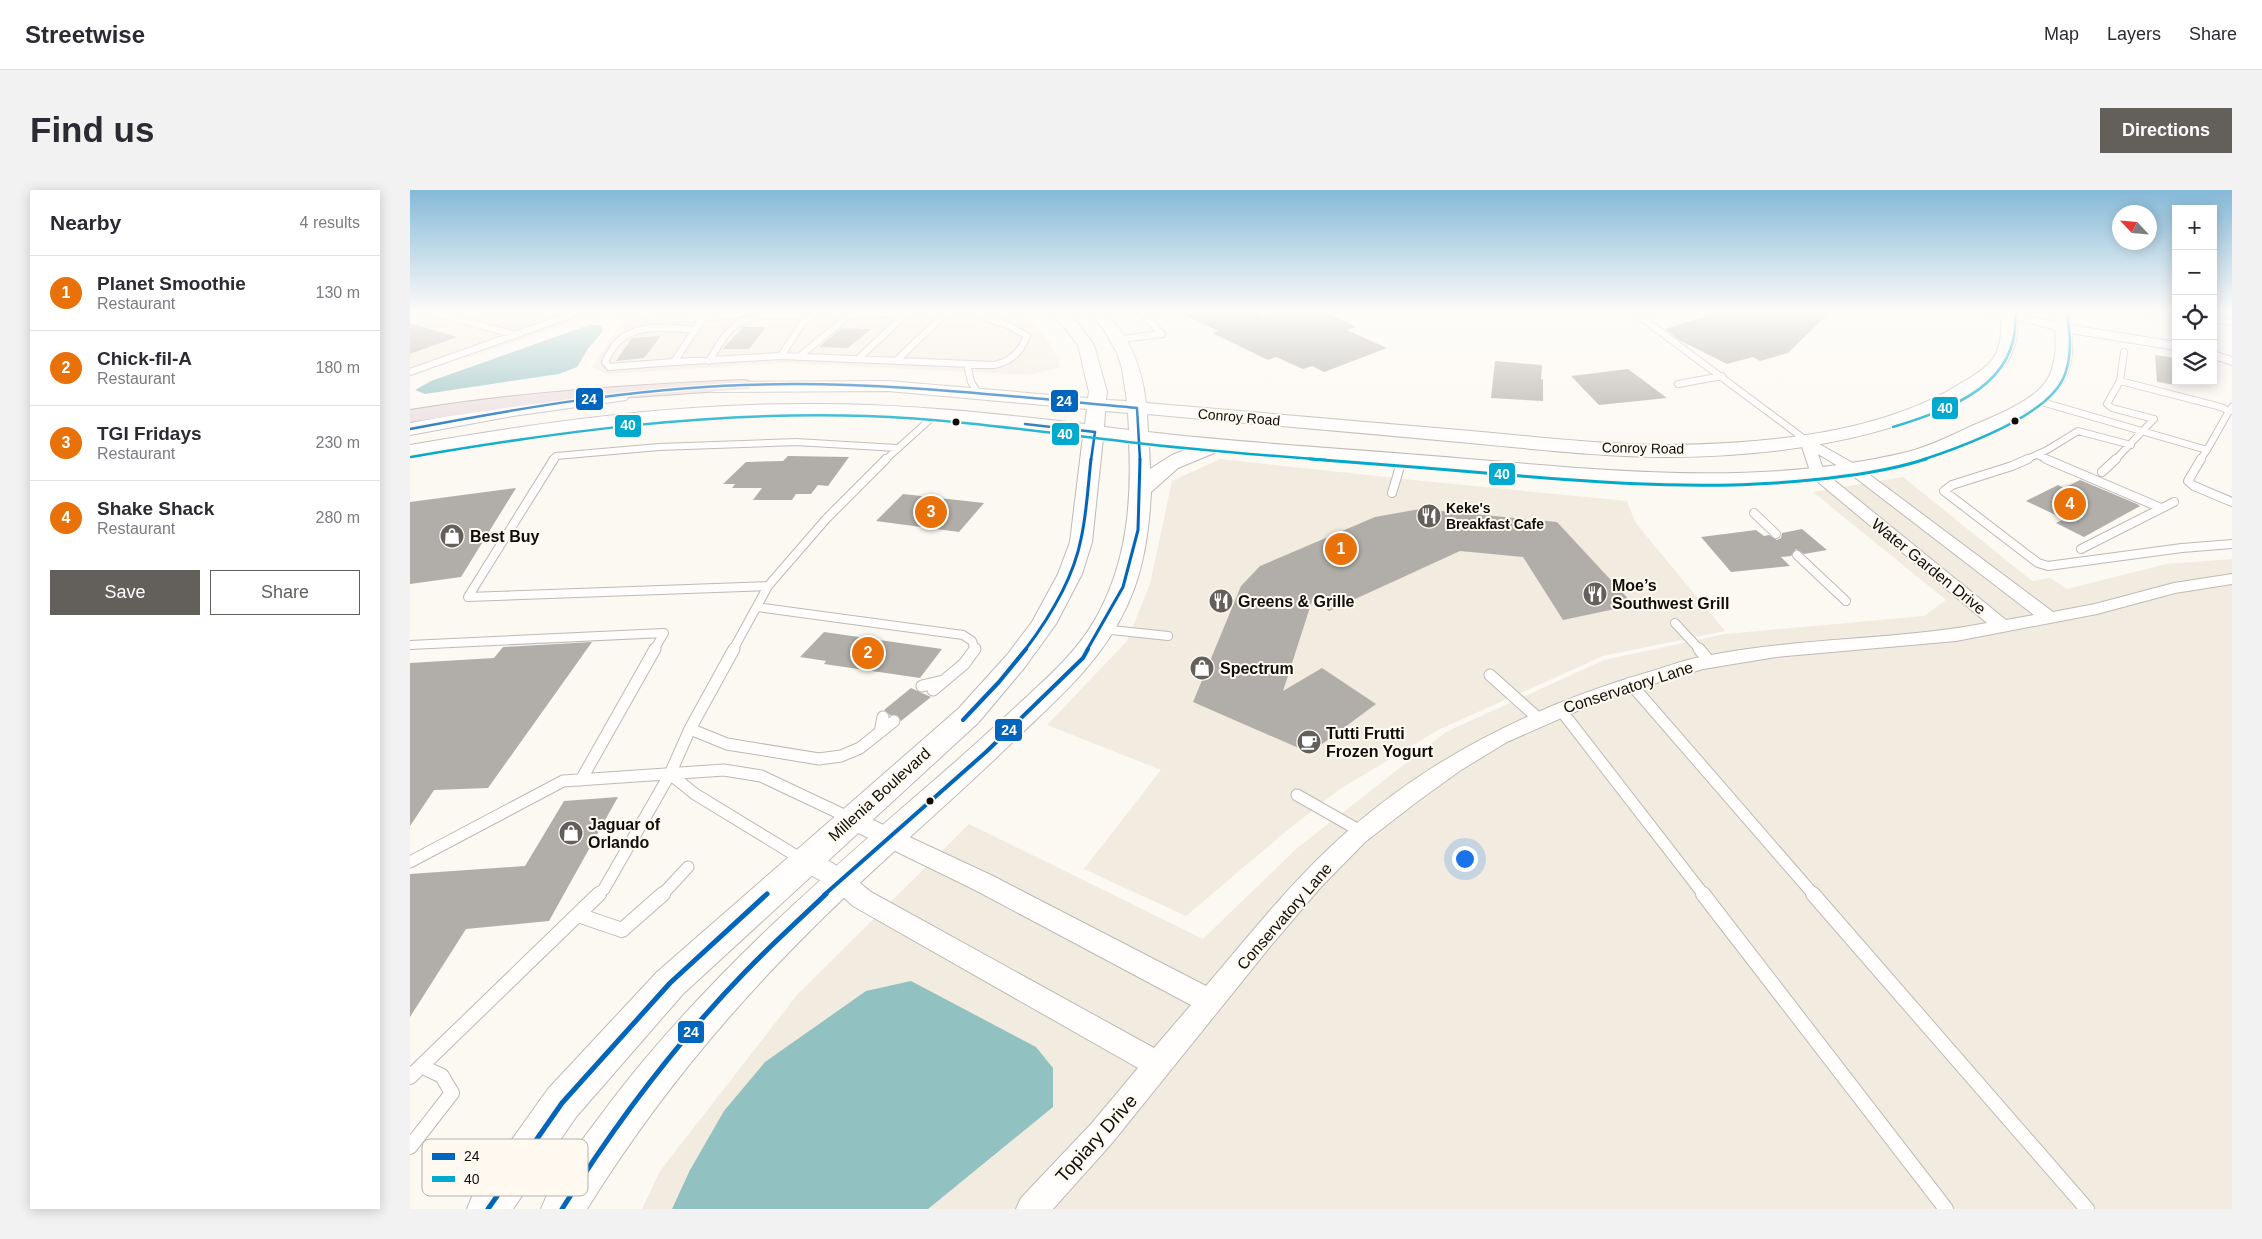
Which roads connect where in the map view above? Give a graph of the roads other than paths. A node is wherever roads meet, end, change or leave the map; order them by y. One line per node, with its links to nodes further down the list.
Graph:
1 (449, 359): 18 (lane)
2 (607, 359): 15 (lane)
3 (676, 359): 15 (lane)
4 (744, 359): 14 (lane)
5 (870, 359): 13 (lane)
6 (1013, 359): 16 (lane)
7 (1090, 359): 17 (main road, Millenia Boulevard)
8 (1129, 359): 26 (main road)
9 (1698, 359): 19 (lane)
10 (2001, 359): 34 (main road, Conroy Road)
11 (2062, 359): 25 (main road, Conroy Road)
12 (2123, 359): 20 (lane)
13 (897, 360): 16 (lane)
14 (709, 361): 15 (lane)
15 (674, 362)
16 (967, 364): 23 (lane)
17 (1093, 368): 24 (main road); 30 (main road, Millenia Boulevard)
18 (410, 372)
19 (1722, 376): 21 (lane); 34 (lane)
20 (2120, 381): 27 (lane); 32 (lane)
21 (1678, 384)
22 (743, 385): 23 (main road, Conroy Road); 29 (highway); 31 (main road, Conroy Road)
23 (978, 393): 24 (main road, Conroy Road)
24 (1029, 398): 30 (main road, Conroy Road)
25 (2035, 400): 32 (lane); 42 (main road, Conroy Road)
26 (1137, 408): 30 (main road, Conroy Road); 33 (main road); 34 (main road, Conroy Road)
27 (2231, 410): 38 (lane)
28 (935, 415): 30 (main road, Conroy Road); 37 (lane); 39 (main road, Conroy Road)
29 (410, 416)
30 (1096, 418): 33 (main road, Conroy Road); 80 (main road, Millenia Boulevard)
31 (410, 430)
32 (2144, 432): 36 (lane); 38 (lane)
33 (1139, 436): 35 (main road, Conroy Road); 45 (main road)
34 (1807, 441): 42 (street, Water Garden Drive); 44 (street)
35 (1226, 445): 41 (main road, Conroy Road); 45 (main road)
36 (2131, 445): 40 (lane); 43 (lane)
37 (897, 448): 56 (lane); 56 (lane)
38 (2207, 450): 48 (lane)
39 (410, 451)
40 (2037, 455): 49 (lane); 52 (lane)
41 (1402, 460): 44 (main road, Conroy Road); 46 (lane)
42 (1853, 469): 44 (main road, Conroy Road); 59 (street, Water Garden Drive)
43 (2102, 472)
44 (1817, 474): 61 (street, Water Garden Drive)
45 (1139, 492): 62 (main road)
46 (1392, 493)
47 (2174, 502): 49 (lane)
48 (2232, 502)
49 (2161, 508): 53 (lane)
50 (1754, 513): 51 (lane)
51 (1776, 534)
52 (2232, 544)
53 (2081, 549)
54 (1797, 555): 57 (lane)
55 (2232, 579): 59 (street)
56 (768, 586): 58 (lane)
57 (1846, 601)
58 (757, 607): 67 (lane); 75 (lane)
59 (2050, 618): 61 (street)
60 (1675, 623): 65 (lane)
61 (2003, 627): 65 (street, Conservatory Lane)
62 (1101, 629): 63 (lane); 82 (main road)
63 (1168, 636)
64 (410, 645): 78 (lane)
65 (1710, 662): 68 (street, Conservatory Lane)
66 (1490, 675): 73 (lane)
67 (946, 680): 69 (lane); 70 (lane)
68 (1630, 683): 71 (street, Conservatory Lane); 101 (lane)
69 (922, 686)
70 (933, 690)
71 (1560, 709): 73 (street, Conservatory Lane); 100 (lane)
72 (883, 717): 76 (lane)
73 (1539, 719): 81 (street, Conservatory Lane)
74 (894, 721): 76 (lane)
75 (690, 729): 76 (lane); 77 (lane)
76 (880, 732)
77 (670, 774): 78 (lane); 80 (lane); 83 (lane); 87 (lane)
78 (581, 780): 84 (lane)
79 (1297, 795): 81 (lane)
80 (850, 819): 82 (street); 83 (main road, Millenia Boulevard)
81 (1362, 832): 88 (street, Conservatory Lane)
82 (891, 837): 86 (main road); 88 (street)
83 (804, 860): 86 (street); 92 (main road, Millenia Boulevard)
84 (410, 862)
85 (688, 867): 87 (lane)
86 (840, 880): 90 (street); 94 (main road)
87 (578, 915): 89 (lane)
88 (1212, 1002): 90 (street, Conservatory Lane)
89 (421, 1066): 91 (lane); 93 (lane)
90 (1160, 1066): 99 (street, Topiary Drive)
91 (410, 1076)
92 (537, 1139)
93 (410, 1147)
94 (588, 1167)
95 (497, 1196): 97 (main road, Millenia Boulevard)
96 (570, 1196): 98 (main road)
97 (488, 1209)
98 (562, 1209)
99 (1032, 1209)
100 (1946, 1209)
101 (2087, 1209)

